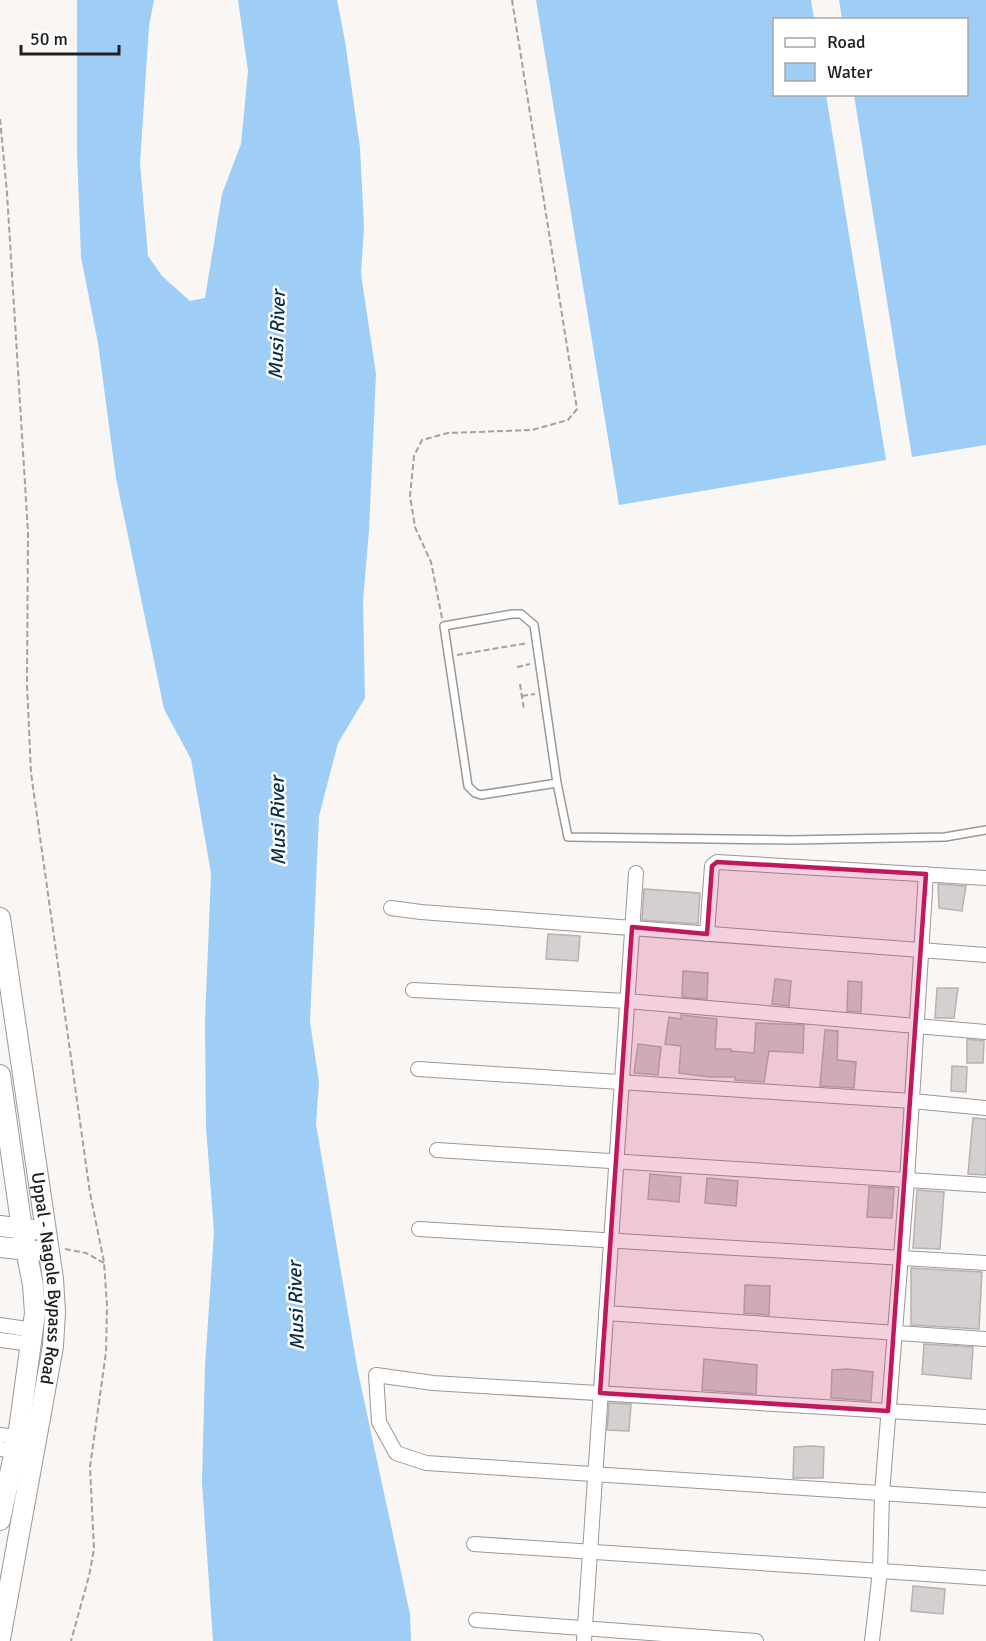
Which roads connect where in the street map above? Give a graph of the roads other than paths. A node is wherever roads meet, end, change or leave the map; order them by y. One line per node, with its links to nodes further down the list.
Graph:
1 (557, 783): 1 (lane); 2 (lane)
2 (986, 830)
3 (636, 873): 8 (street)
4 (926, 874): 5 (street); 9 (street); 10 (street)
5 (986, 878)
6 (391, 908): 8 (street)
7 (0, 918): 28 (street, Uppal - Nagole Bypass Road)
8 (632, 927): 9 (street); 13 (street)
9 (707, 934): 10 (street)
10 (921, 951): 11 (street); 14 (street)
11 (986, 955)
12 (413, 990): 13 (street)
13 (627, 1001): 14 (street); 18 (street)
14 (916, 1027): 15 (street); 19 (street)
15 (986, 1032)
16 (418, 1068): 18 (street)
17 (0, 1075): 26 (street, Uppal - Nagole Bypass Road)
18 (622, 1082): 19 (street); 22 (street)
19 (912, 1101): 20 (street); 23 (street)
20 (986, 1108)
21 (437, 1150): 22 (street)
22 (616, 1161): 23 (street); 29 (street)
23 (907, 1179): 24 (street); 33 (street)
24 (986, 1185)
25 (0, 1226): 26 (street)
26 (22, 1229): 28 (street); 31 (street, Uppal - Nagole Bypass Road)
27 (419, 1229): 29 (street)
28 (45, 1230): 32 (street, Uppal - Nagole Bypass Road)
29 (611, 1241): 33 (street); 35 (street)
30 (0, 1247): 31 (street)
31 (26, 1251): 32 (street); 38 (street, Uppal - Nagole Bypass Road)
32 (48, 1251): 55 (street, Uppal - Nagole Bypass Road)
33 (900, 1257): 34 (street); 37 (street)
34 (986, 1263)
35 (606, 1312): 37 (street); 41 (street)
36 (0, 1325): 38 (street)
37 (894, 1333): 39 (street); 42 (street)
38 (32, 1337): 40 (street); 44 (street, Uppal - Nagole Bypass Road)
39 (986, 1339)
40 (0, 1340)
41 (600, 1393): 42 (street); 45 (street); 45 (street)
42 (888, 1411): 43 (street); 46 (street)
43 (986, 1416)
44 (8, 1443): 48 (street, Uppal - Nagole Bypass Road)
45 (595, 1474): 46 (street); 50 (street)
46 (882, 1494): 47 (street); 51 (street)
47 (986, 1500)
48 (0, 1520)
49 (474, 1544): 50 (street)
50 (590, 1550): 51 (street); 54 (street)
51 (880, 1571): 52 (street); 57 (street)
52 (986, 1578)
53 (476, 1620): 54 (street)
54 (584, 1635): 56 (street)
55 (0, 1639)
56 (756, 1641)
57 (872, 1641)

